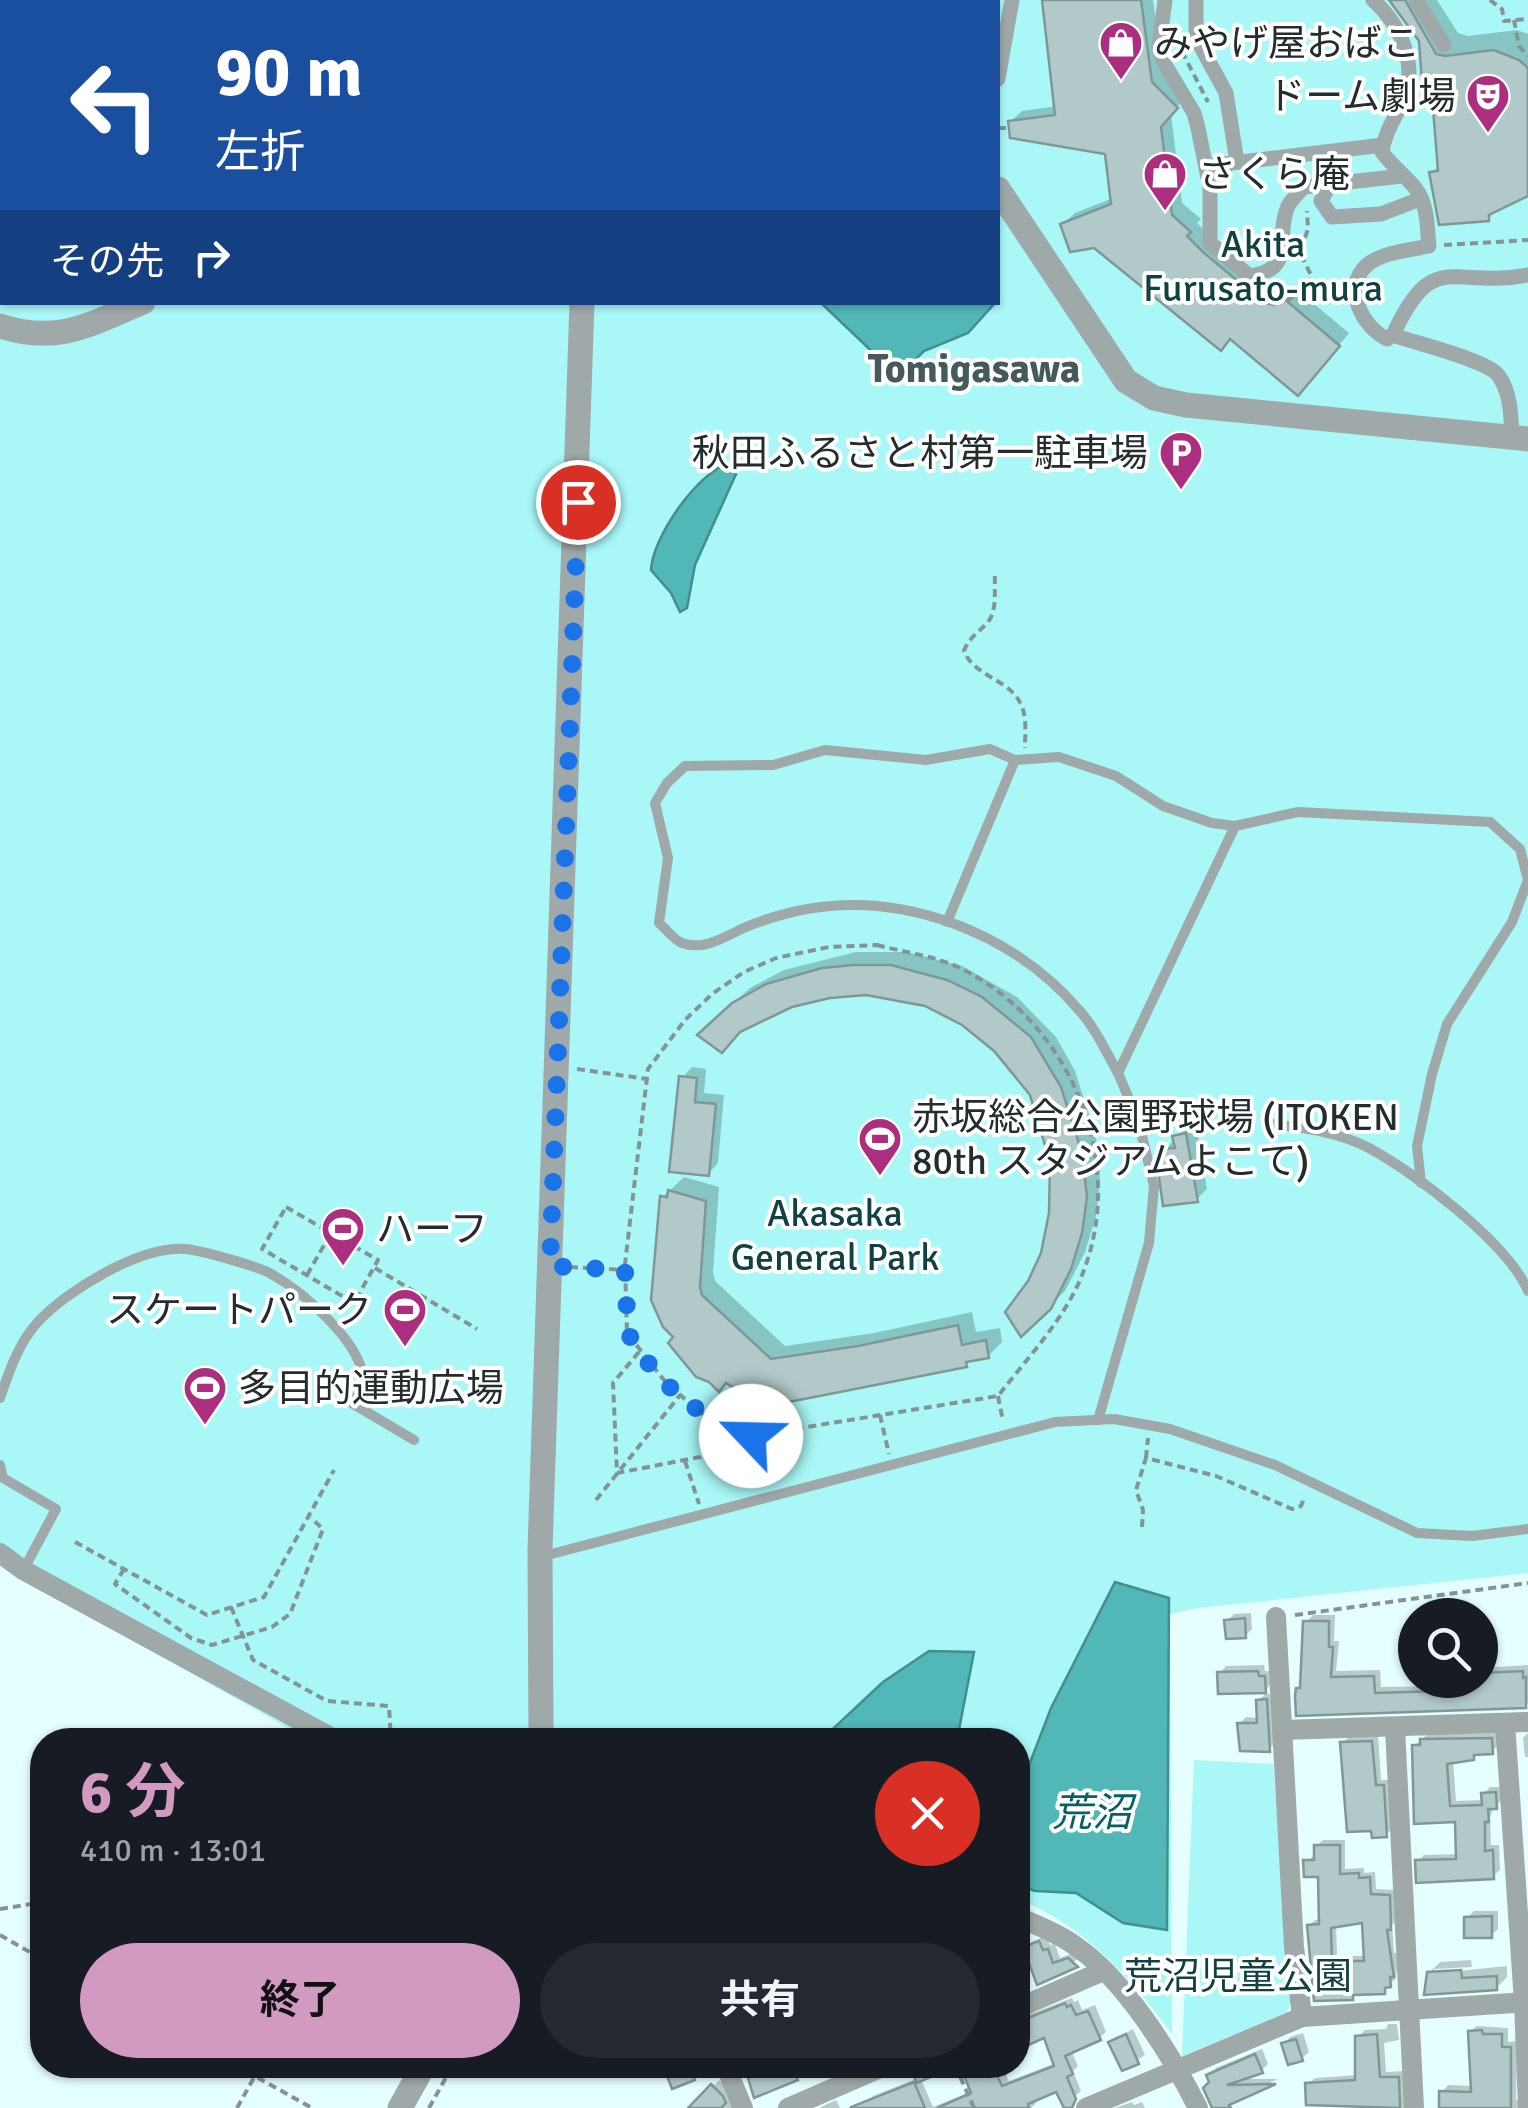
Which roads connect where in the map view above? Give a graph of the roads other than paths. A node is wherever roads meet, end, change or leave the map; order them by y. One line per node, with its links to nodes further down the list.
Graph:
1 (1012, 0): 7 (street)
2 (1165, 0): 11 (street)
3 (1196, 0): 10 (street)
4 (1373, 0): 8 (street)
5 (1416, 0): 6 (street)
6 (1444, 44)
7 (1000, 68)
8 (1383, 144): 9 (street); 12 (street)
9 (1301, 154): 10 (street); 14 (street)
10 (1237, 162): 11 (street)
11 (1207, 166): 17 (street)
12 (1402, 176): 13 (street); 16 (street)
13 (1330, 184): 14 (street); 16 (street)
14 (1304, 187): 17 (street)
15 (1000, 192): 24 (street)
16 (1420, 199): 23 (street)
17 (1248, 276): 19 (street)
18 (1528, 276): 23 (street)
19 (1279, 298)
20 (136, 305): 22 (street)
21 (582, 305): 38 (street)
22 (0, 326)
23 (1393, 335): 24 (street)
24 (1520, 438)
25 (1020, 759): 26 (lane); 27 (lane); 27 (lane)
26 (1235, 826): 28 (lane); 30 (lane)
27 (947, 922): 28 (lane)
28 (1118, 1074): 33 (lane)
29 (1272, 1124): 30 (lane)
30 (1422, 1183): 31 (lane)
31 (1528, 1291)
32 (0, 1398): 34 (lane)
33 (1098, 1420): 36 (lane); 38 (lane)
34 (414, 1440)
35 (0, 1464): 39 (lane)
36 (1528, 1530)
37 (0, 1553): 39 (street)
38 (540, 1557): 44 (street)
39 (23, 1570): 43 (street)
40 (1276, 1617): 46 (street)
41 (1528, 1722): 42 (street)
42 (1505, 1723): 45 (street); 49 (street)
43 (314, 1728)
44 (541, 1728)
45 (1395, 1728): 46 (street); 51 (street)
46 (1283, 1730): 52 (street)
47 (1030, 1923): 48 (street)
48 (1103, 1971): 50 (street); 53 (street)
49 (1526, 2002): 51 (street); 63 (street)
50 (1030, 2003)
51 (1409, 2008): 52 (street); 62 (street)
52 (1302, 2018): 53 (street)
53 (1179, 2070): 60 (street); 61 (street)
54 (417, 2078): 57 (street)
55 (730, 2078): 58 (street)
56 (857, 2078): 59 (street)
57 (400, 2108)
58 (743, 2108)
59 (788, 2108)
60 (1086, 2108)
61 (1198, 2108)
62 (1414, 2108)
63 (1528, 2108)

